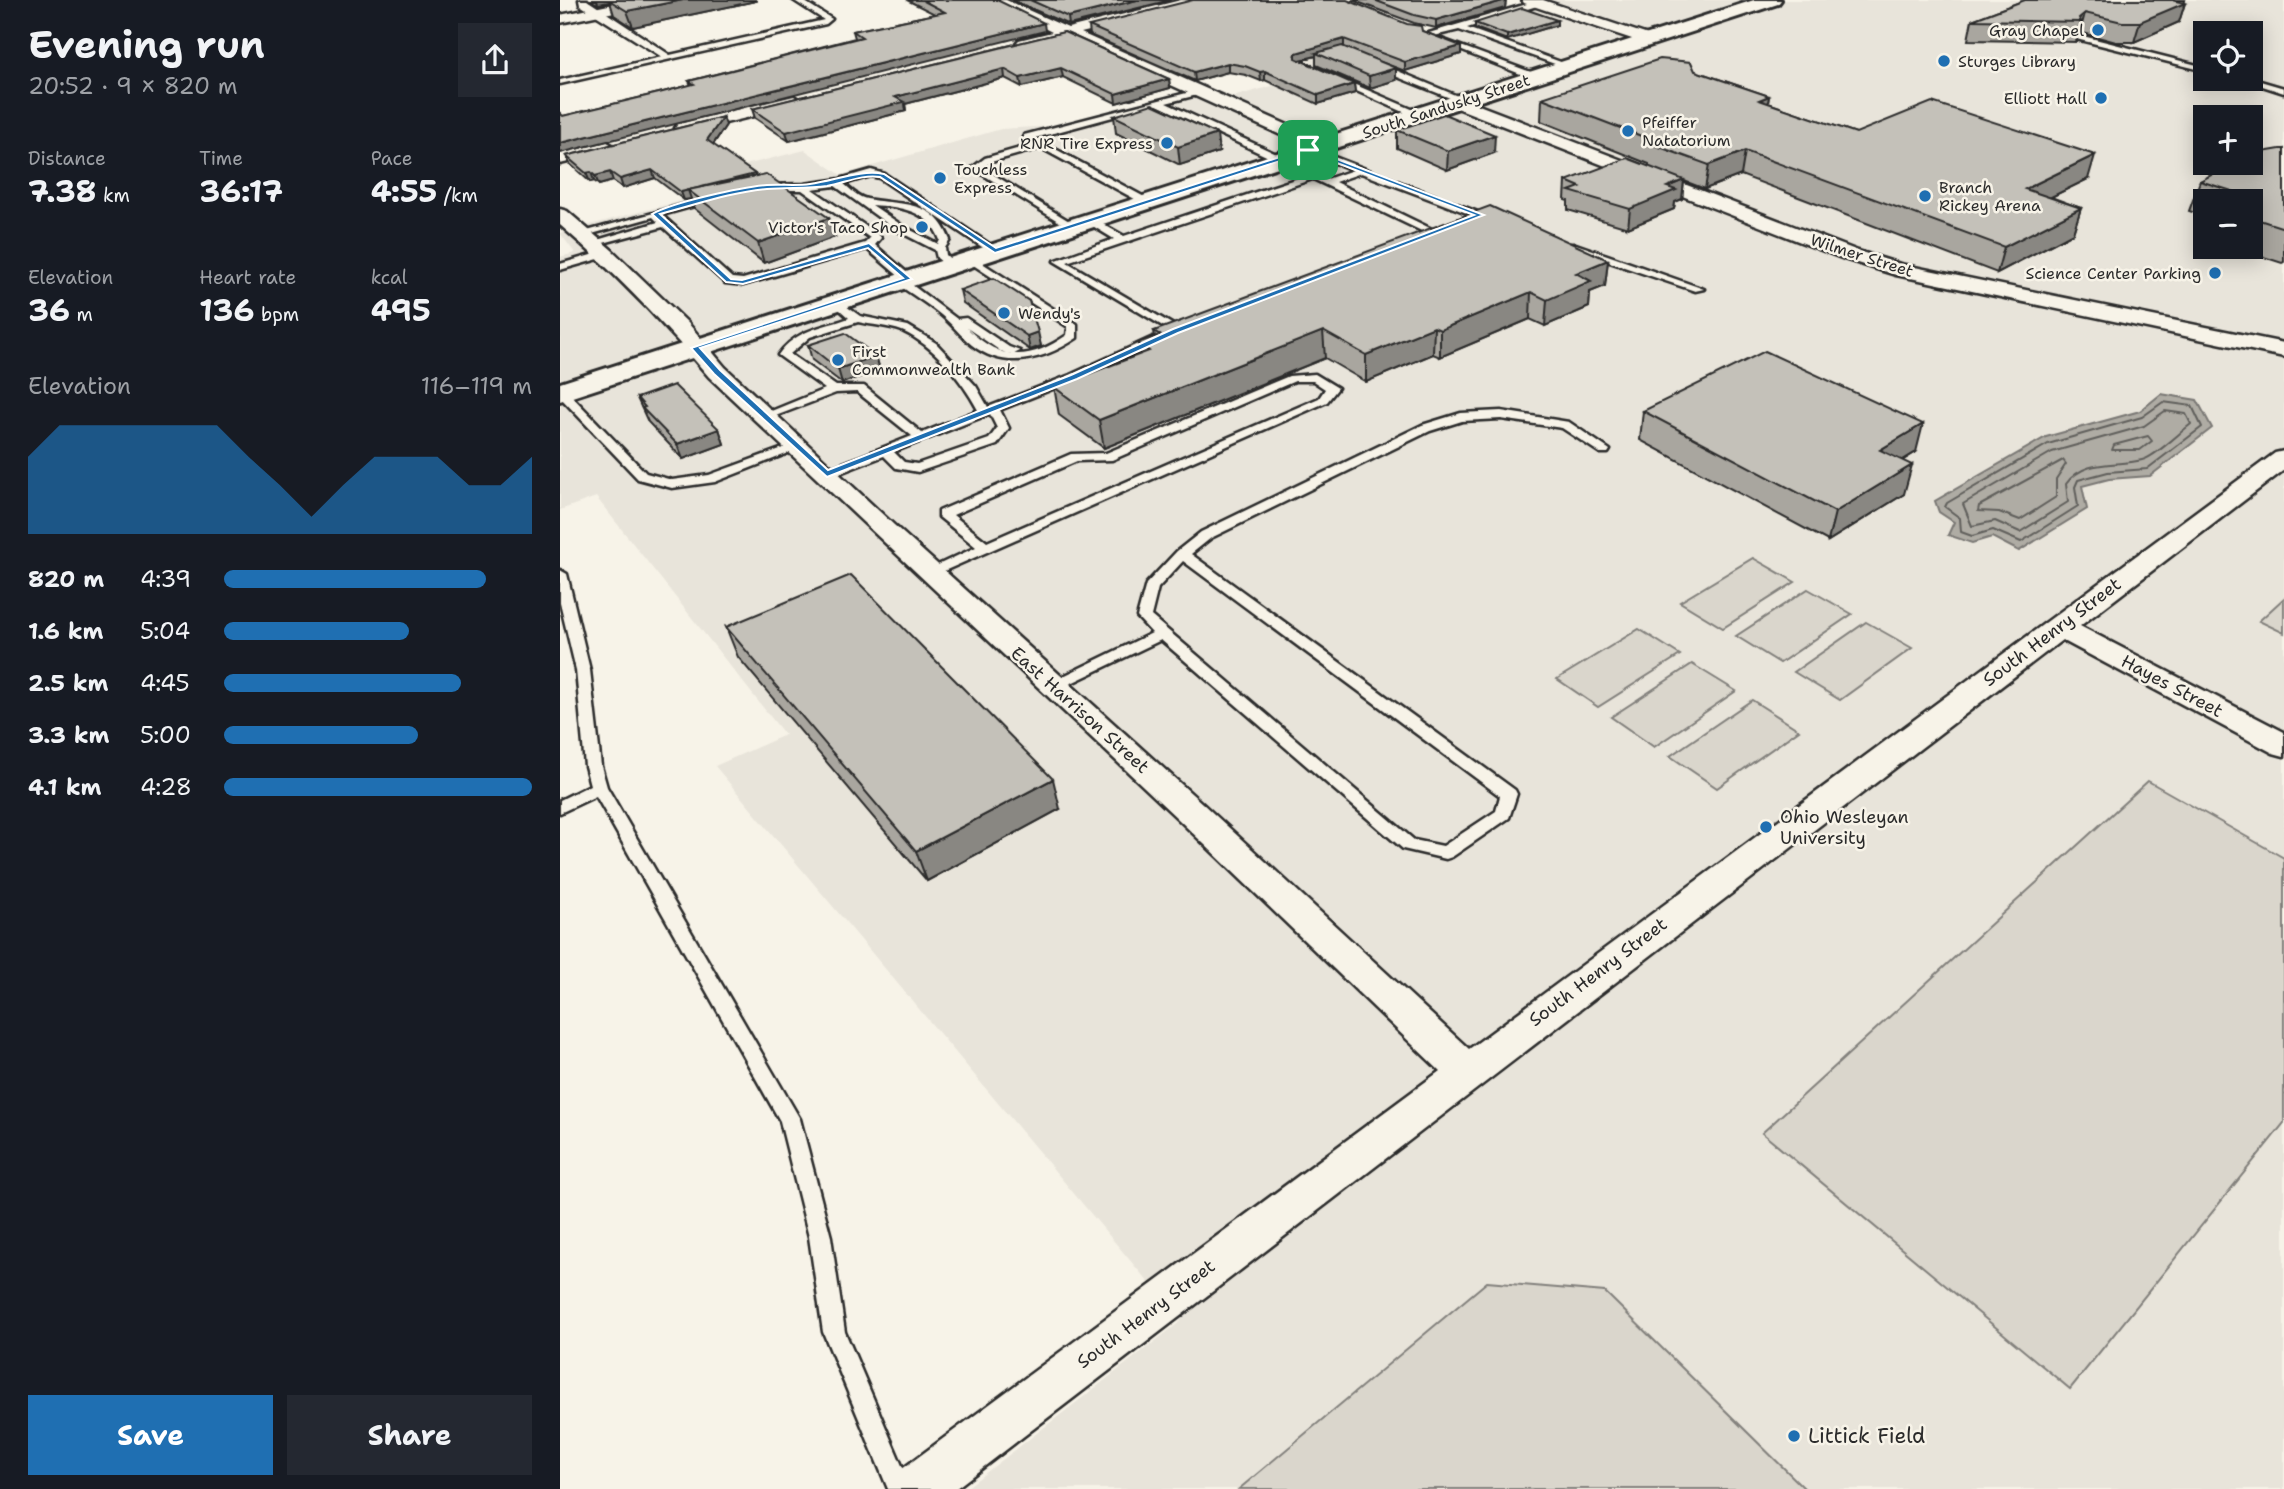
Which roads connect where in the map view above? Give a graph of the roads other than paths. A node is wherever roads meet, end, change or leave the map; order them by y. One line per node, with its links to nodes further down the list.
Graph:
1 (583, 0): 8 (lane)
2 (650, 0): 8 (street)
3 (797, 0): 22 (lane)
4 (993, 0): 15 (street)
5 (1199, 0): 11 (street)
6 (1772, 0): 18 (street, South Sandusky Street)
7 (1533, 1): 12 (lane); 18 (street)
8 (599, 11): 10 (street); 22 (lane)
9 (1077, 15): 11 (street)
10 (560, 19)
11 (1099, 25): 15 (street); 16 (street)
12 (1460, 28): 14 (lane); 25 (lane)
13 (1422, 30): 14 (lane)
14 (1433, 32): 27 (lane)
15 (1066, 33): 19 (street); 31 (street)
16 (1123, 37)
17 (2079, 37): 21 (lane)
18 (1648, 40): 25 (street, South Sandusky Street)
19 (1005, 48)
20 (2089, 49): 21 (lane)
21 (2128, 50): 24 (lane)
22 (669, 58): 28 (lane)
23 (1366, 61): 33 (lane)
24 (2193, 66)
25 (1566, 67): 27 (street, South Sandusky Street)
26 (1323, 74): 35 (lane)
27 (1536, 77): 33 (street, South Sandusky Street)
28 (560, 82)
29 (2263, 85): 30 (lane)
30 (2284, 91)
31 (1198, 93): 34 (lane); 37 (street)
32 (811, 97): 36 (street)
33 (1460, 101): 35 (street, South Sandusky Street); 73 (street, Wilmer Street)
34 (1159, 103): 39 (lane); 41 (lane)
35 (1418, 115): 37 (street, South Sandusky Street)
36 (666, 133)
37 (1316, 141): 41 (street, South Sandusky Street); 42 (lane)
38 (626, 143): 40 (street)
39 (1041, 145): 49 (lane); 55 (lane)
40 (560, 159)
41 (1280, 159): 49 (street, South Sandusky Street)
42 (1359, 171): 44 (lane); 52 (lane)
43 (841, 182): 45 (lane); 48 (lane); 64 (lane)
44 (1327, 182): 58 (lane); 60 (lane)
45 (804, 187): 46 (lane); 62 (lane)
46 (753, 189)
47 (727, 194): 50 (lane)
48 (862, 202): 66 (lane); 66 (lane)
49 (1147, 202): 55 (street, South Sandusky Street)
50 (655, 214): 54 (lane); 63 (lane)
51 (560, 215): 63 (street, East Harrison Street)
52 (1481, 215): 53 (lane); 56 (lane)
53 (1493, 219)
54 (666, 223): 62 (lane); 63 (lane)
55 (1080, 223): 60 (lane); 64 (street, South Sandusky Street)
56 (1457, 224)
57 (1445, 229): 58 (lane)
58 (1433, 233): 59 (lane)
59 (1421, 238)
60 (1123, 240): 76 (lane)
61 (1558, 241): 69 (lane)
62 (873, 242): 68 (lane)
63 (594, 245): 65 (lane); 67 (lane); 72 (street, East Harrison Street)
64 (995, 251): 66 (street, South Sandusky Street)
65 (560, 257)
66 (954, 257): 68 (street, South Sandusky Street); 68 (lane)
67 (560, 267)
68 (904, 280): 70 (street, South Sandusky Street)
69 (1699, 289)
70 (836, 302): 71 (lane); 72 (street, South Sandusky Street)
71 (857, 319): 74 (lane); 76 (lane)
72 (695, 348): 75 (street, South Sandusky Street); 77 (street, East Harrison Street)
73 (2284, 350)
74 (834, 390): 77 (lane); 78 (lane)
75 (560, 391): 79 (lane)
76 (990, 410): 78 (lane); 81 (lane)
77 (765, 416): 79 (street, East Harrison Street)
78 (921, 438): 81 (lane)
79 (798, 447): 83 (street, East Harrison Street)
80 (1604, 450): 85 (lane)
81 (886, 451): 83 (lane)
82 (2284, 458): 88 (street, South Henry Street)
83 (827, 474): 86 (street, East Harrison Street)
84 (984, 547): 84 (lane); 86 (lane)
85 (1182, 554): 89 (lane); 89 (lane)
86 (930, 572): 90 (street, East Harrison Street)
87 (560, 574): 92 (lane)
88 (2059, 627): 91 (street, Hayes Street); 94 (street, South Henry Street)
89 (1162, 634): 90 (lane)
90 (1054, 687): 94 (street, East Harrison Street)
91 (2284, 745)
92 (599, 787): 93 (lane); 95 (lane)
93 (560, 807)
94 (1466, 1071): 96 (street, South Henry Street)
95 (900, 1489)
96 (915, 1489)

